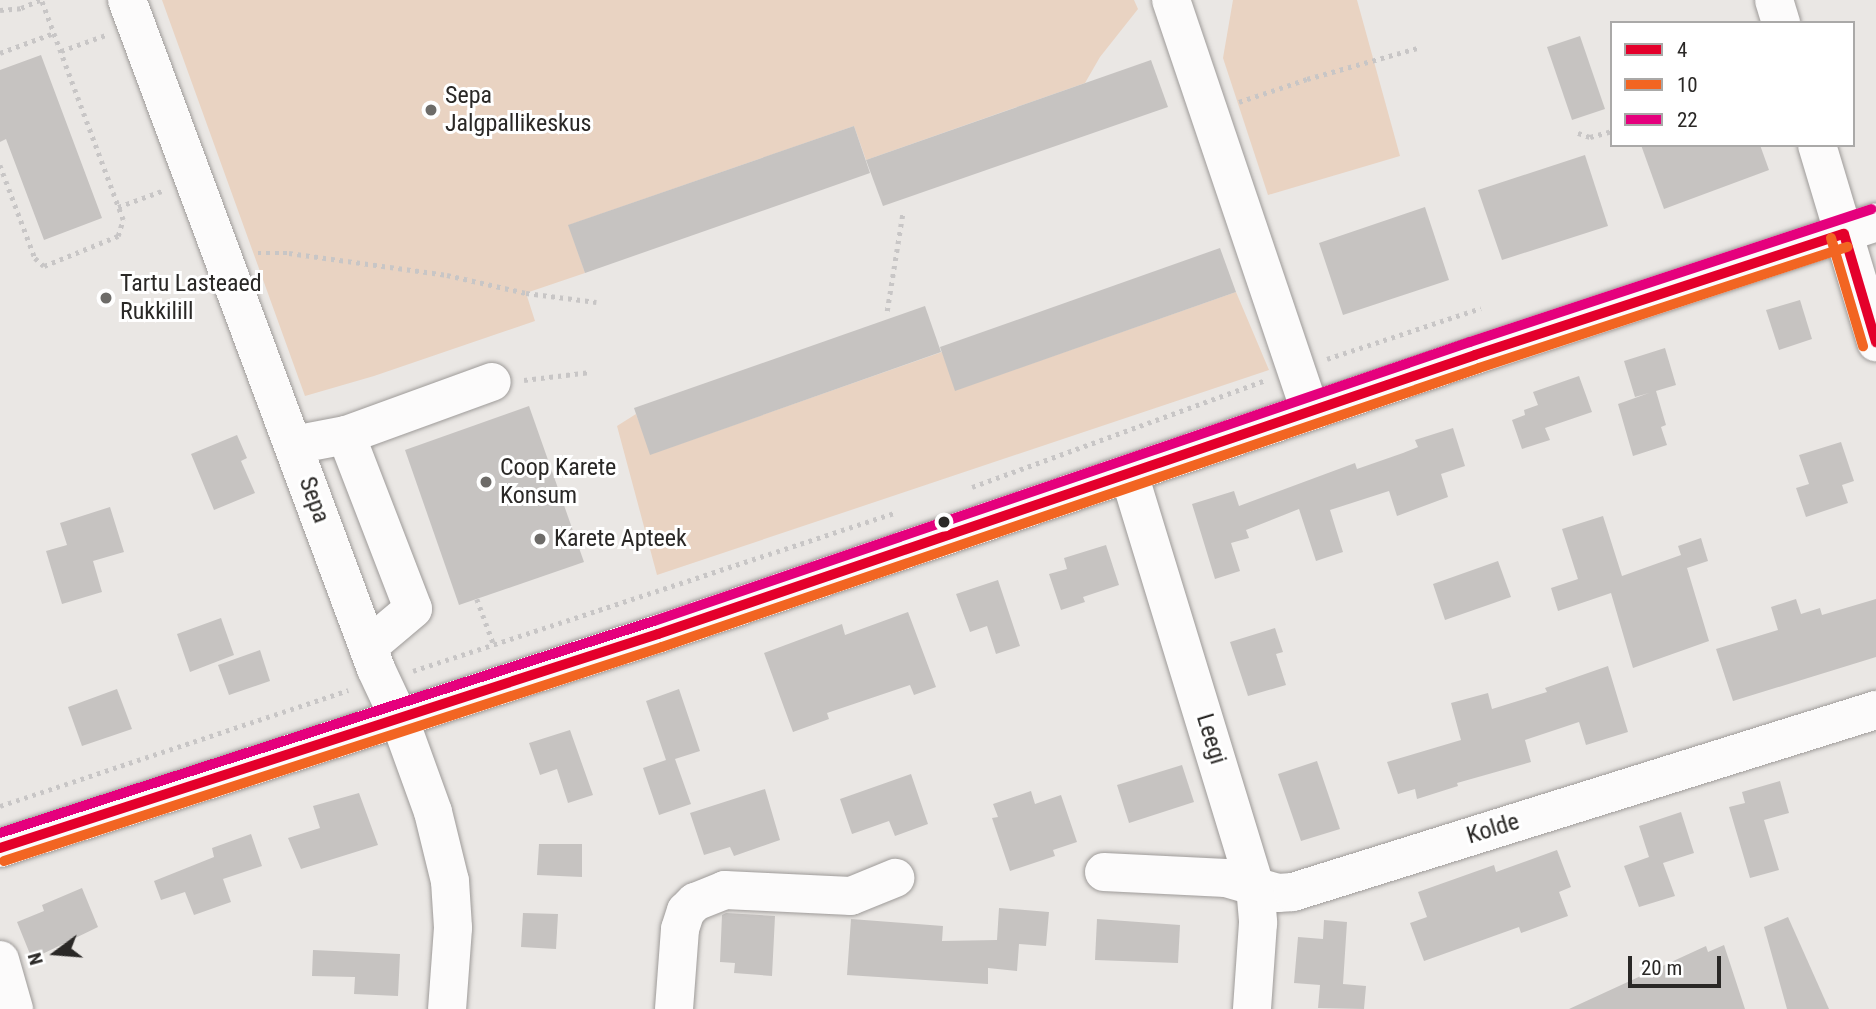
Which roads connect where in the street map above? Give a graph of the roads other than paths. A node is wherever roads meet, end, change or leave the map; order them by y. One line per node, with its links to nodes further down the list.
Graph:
1 (1171, 0): 9 (street)
2 (1774, 0): 4 (street)
3 (120, 16): 11 (street, Sepa)
4 (1780, 21)
5 (1819, 147): 6 (street)
6 (1860, 228): 7 (street); 9 (street)
7 (1876, 342)
8 (492, 382): 10 (street)
9 (1310, 411): 12 (street)
10 (346, 435): 11 (street); 13 (street)
11 (294, 445): 13 (street, Sepa)
12 (1129, 474): 15 (street); 19 (street, Leegi)
13 (374, 663): 15 (street, Sepa)
14 (1876, 710): 19 (street, Kolde)
15 (399, 718): 16 (street); 22 (street, Sepa)
16 (0, 848)
17 (1104, 872): 19 (street, Kolde)
18 (895, 878): 23 (street)
19 (1255, 886): 24 (street, Leegi)
20 (0, 960): 21 (street)
21 (14, 1009)
22 (447, 1009)
23 (674, 1009)
24 (1252, 1009)

